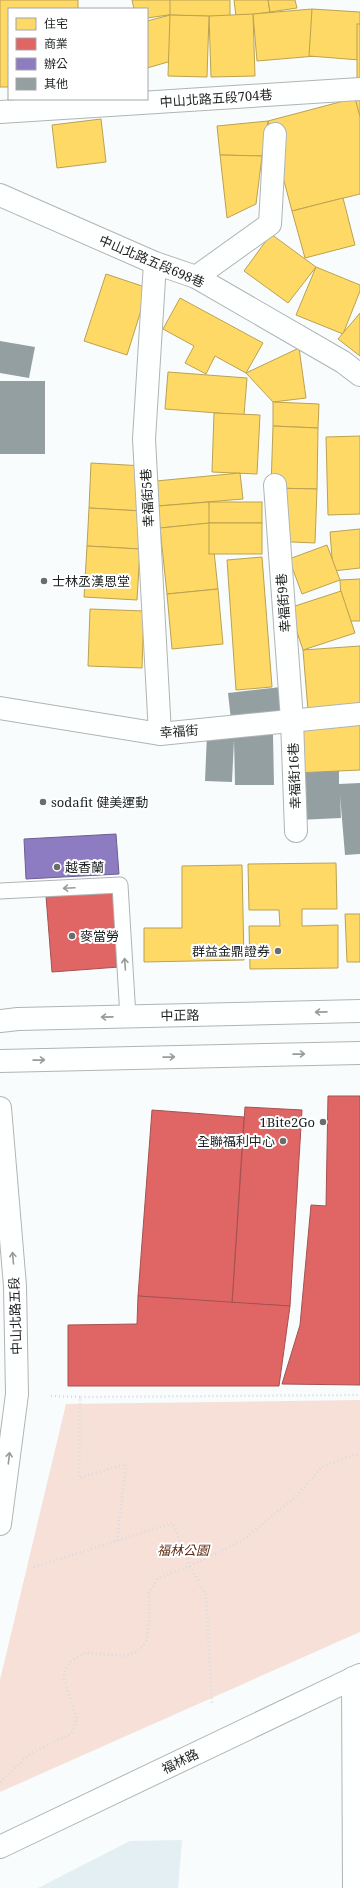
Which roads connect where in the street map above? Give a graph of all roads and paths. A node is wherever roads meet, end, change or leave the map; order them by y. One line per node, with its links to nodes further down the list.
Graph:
1 (360, 89): 2 (street, 中山北路五段704巷)
2 (0, 112)
3 (275, 134): 6 (street)
4 (0, 195): 5 (street, 中山北路五段698巷)
5 (155, 263): 6 (street, 中山北路五段698巷); 12 (street, 幸福街5巷)
6 (196, 277): 7 (street, 中山北路五段698巷)
7 (360, 375)
8 (275, 485): 11 (street, 幸福街9巷)
9 (0, 708): 12 (street, 幸福街)
10 (360, 714): 11 (street, 幸福街)
11 (292, 720): 12 (street, 幸福街); 13 (street, 幸福街16巷)
12 (160, 734)
13 (296, 831)
14 (0, 892): 16 (lane, one-way to 14)
15 (360, 1011): 16 (street, 中正路, one-way to 16)
16 (128, 1017): 17 (street, 中正路, one-way to 17)
17 (0, 1021)
18 (360, 1053): 19 (street, one-way to 18)
19 (0, 1062)
20 (0, 1108): 25 (street, 中山北路五段, one-way to 20)
21 (360, 1395): 23 (path)
22 (51, 1396): 23 (path)
23 (80, 1396): 26 (path)
24 (360, 1454): 27 (path)
25 (0, 1524)
26 (117, 1541): 27 (path); 28 (path)
27 (190, 1566): 30 (path); 31 (path)
28 (34, 1567)
29 (357, 1676): 32 (street, 福林路); 33 (street)
30 (212, 1703)
31 (0, 1782)
32 (0, 1847)
33 (354, 1888)

